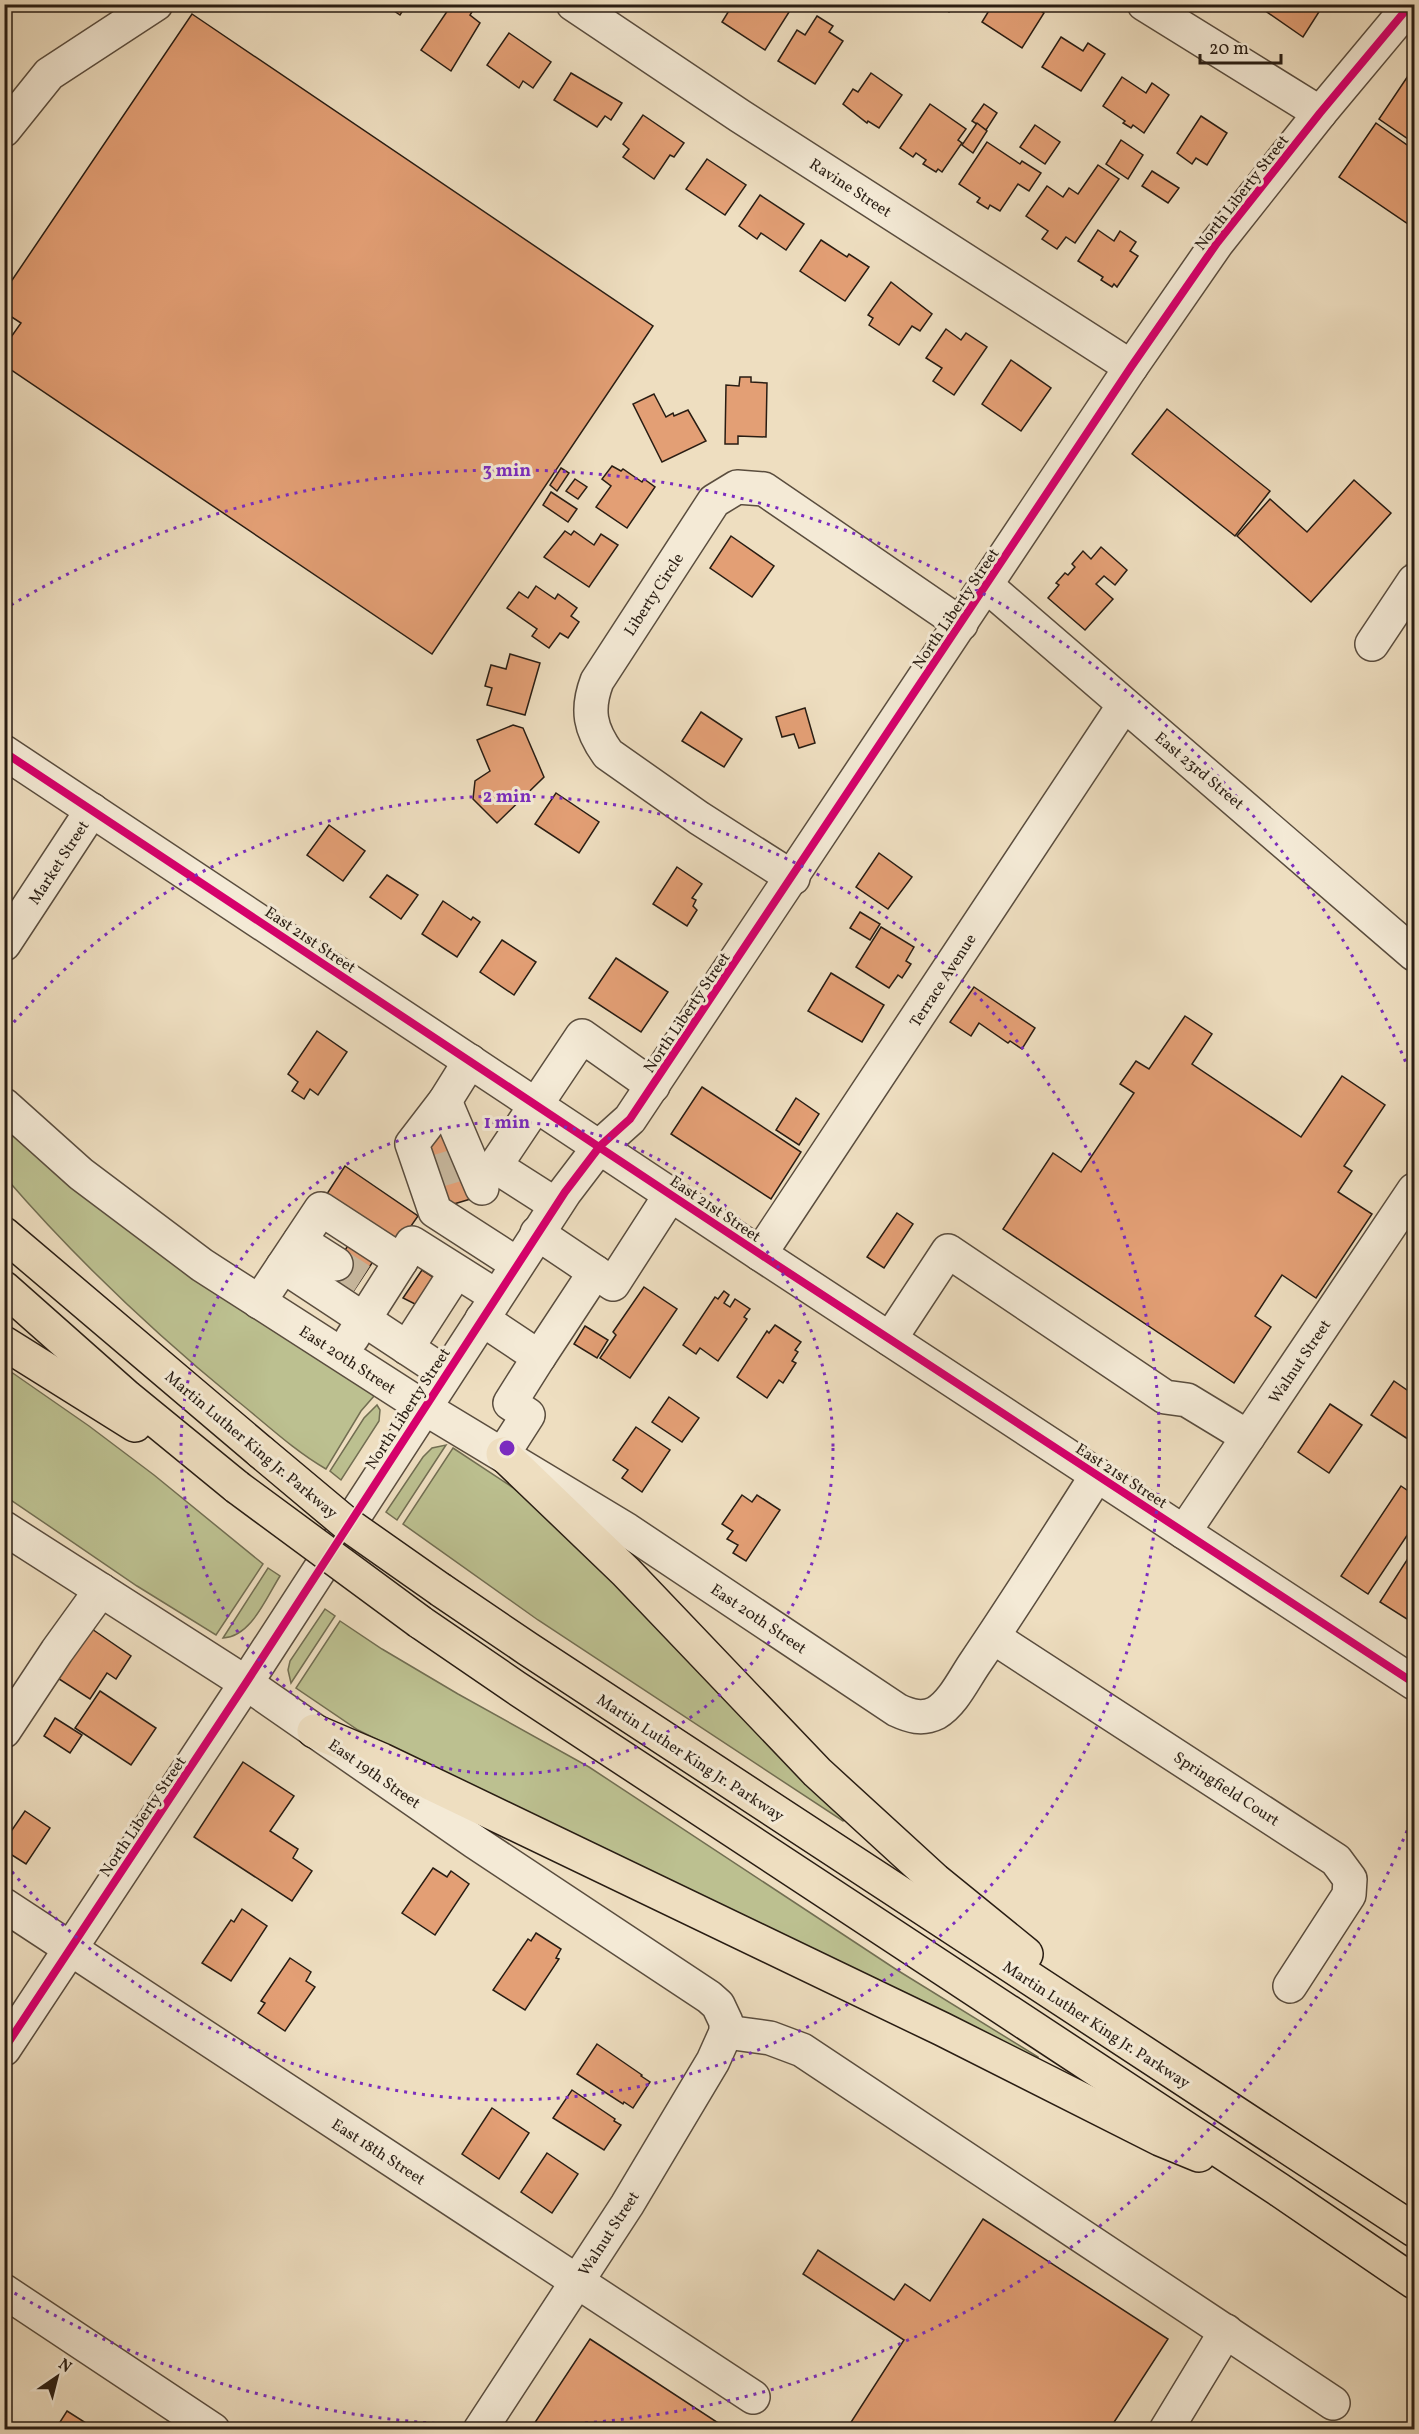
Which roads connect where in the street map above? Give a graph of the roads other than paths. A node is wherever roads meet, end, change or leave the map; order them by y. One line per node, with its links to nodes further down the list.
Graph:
1 (156, 4): 6 (street)
2 (573, 4): 7 (street, Ravine Street)
3 (1144, 4): 5 (street)
4 (1406, 6): 5 (street, North Liberty Street)
5 (1320, 113): 7 (street, North Liberty Street)
6 (4, 130)
7 (1131, 368): 9 (street, North Liberty Street)
8 (1414, 581): 11 (street)
9 (987, 586): 10 (street, North Liberty Street); 12 (street, East 23rd Street)
10 (961, 624): 15 (street, North Liberty Street); 15 (street, Liberty Circle)
11 (1372, 644)
12 (1124, 705): 17 (street, East 23rd Street); 32 (street, Terrace Avenue)
13 (4, 752): 14 (street, East 21st Street)
14 (92, 810): 16 (street, Market Street); 18 (street, East 21st Street)
15 (793, 878): 19 (street, North Liberty Street)
16 (4, 944)
17 (1414, 954)
18 (470, 1060): 20 (street); 21 (street, East 21st Street)
19 (653, 1086): 21 (street); 23 (street, North Liberty Street)
20 (445, 1101): 24 (street); 24 (street)
21 (536, 1104): 23 (street, East 21st Street); 24 (street)
22 (4, 1105): 39 (street, East 20th Street)
23 (600, 1146): 26 (street, East 21st Street); 27 (street, North Liberty Street)
24 (461, 1171): 27 (street); 28 (street); 28 (street)
25 (1414, 1190): 48 (street, Walnut Street)
26 (671, 1194): 32 (street, East 21st Street); 36 (street)
27 (556, 1205): 29 (street, North Liberty Street)
28 (457, 1225): 34 (street)
29 (537, 1233): 34 (street, North Liberty Street); 36 (street)
30 (5, 1234): 66 (highway, Martin Luther King Jr. Parkway, bridge)
31 (291, 1253): 33 (street); 38 (street); 38 (street); 39 (street)
32 (760, 1254): 41 (street, East 21st Street)
33 (401, 1261): 35 (street); 38 (street)
34 (517, 1264): 40 (street, North Liberty Street)
35 (456, 1272): 40 (street); 43 (street)
36 (595, 1272): 45 (street)
37 (4, 1288): 51 (highway)
38 (360, 1289): 43 (street); 44 (street)
39 (259, 1302): 44 (street, East 20th Street)
40 (489, 1308): 45 (street); 46 (street, North Liberty Street)
41 (890, 1339): 48 (street); 50 (street, East 21st Street)
42 (4, 1343): 51 (highway)
43 (407, 1348): 46 (street)
44 (341, 1355): 47 (street, East 20th Street)
45 (539, 1358): 49 (street)
46 (445, 1373): 47 (street, North Liberty Street)
47 (423, 1407): 49 (street, East 20th Street); 57 (street, North Liberty Street)
48 (1248, 1437): 54 (street, Walnut Street)
49 (503, 1454): 56 (street, East 20th Street); 66 (highway)
50 (1097, 1475): 54 (street, East 21st Street); 56 (street)
51 (237, 1487): 67 (highway, bridge)
52 (4, 1514): 55 (street)
53 (4, 1528): 55 (street, East 19th Street)
54 (1184, 1532): 58 (street, East 21st Street)
55 (101, 1590): 57 (street, East 19th Street); 59 (street)
56 (993, 1637): 63 (street, Springfield Court)
57 (246, 1683): 60 (street, East 19th Street); 62 (street, North Liberty Street)
58 (1414, 1683)
59 (4, 1731)
60 (314, 1731): 64 (street, East 19th Street); 67 (highway)
61 (4, 1905): 62 (street, East 18th Street)
62 (70, 1948): 65 (street, North Liberty Street); 69 (street, East 18th Street)
63 (1290, 1986)
64 (726, 2032): 69 (street, Walnut Street); 72 (street)
65 (4, 2049)
66 (1300, 2157): 68 (highway, Martin Luther King Jr. Parkway)
67 (1278, 2189): 70 (highway)
68 (1414, 2230)
69 (576, 2282): 73 (street, East 18th Street); 76 (street, Walnut Street)
70 (1414, 2282)
71 (4, 2290): 75 (street)
72 (1226, 2331): 74 (street); 77 (street)
73 (753, 2397)
74 (1333, 2403)
75 (213, 2430)
76 (480, 2430)
77 (1166, 2430)

